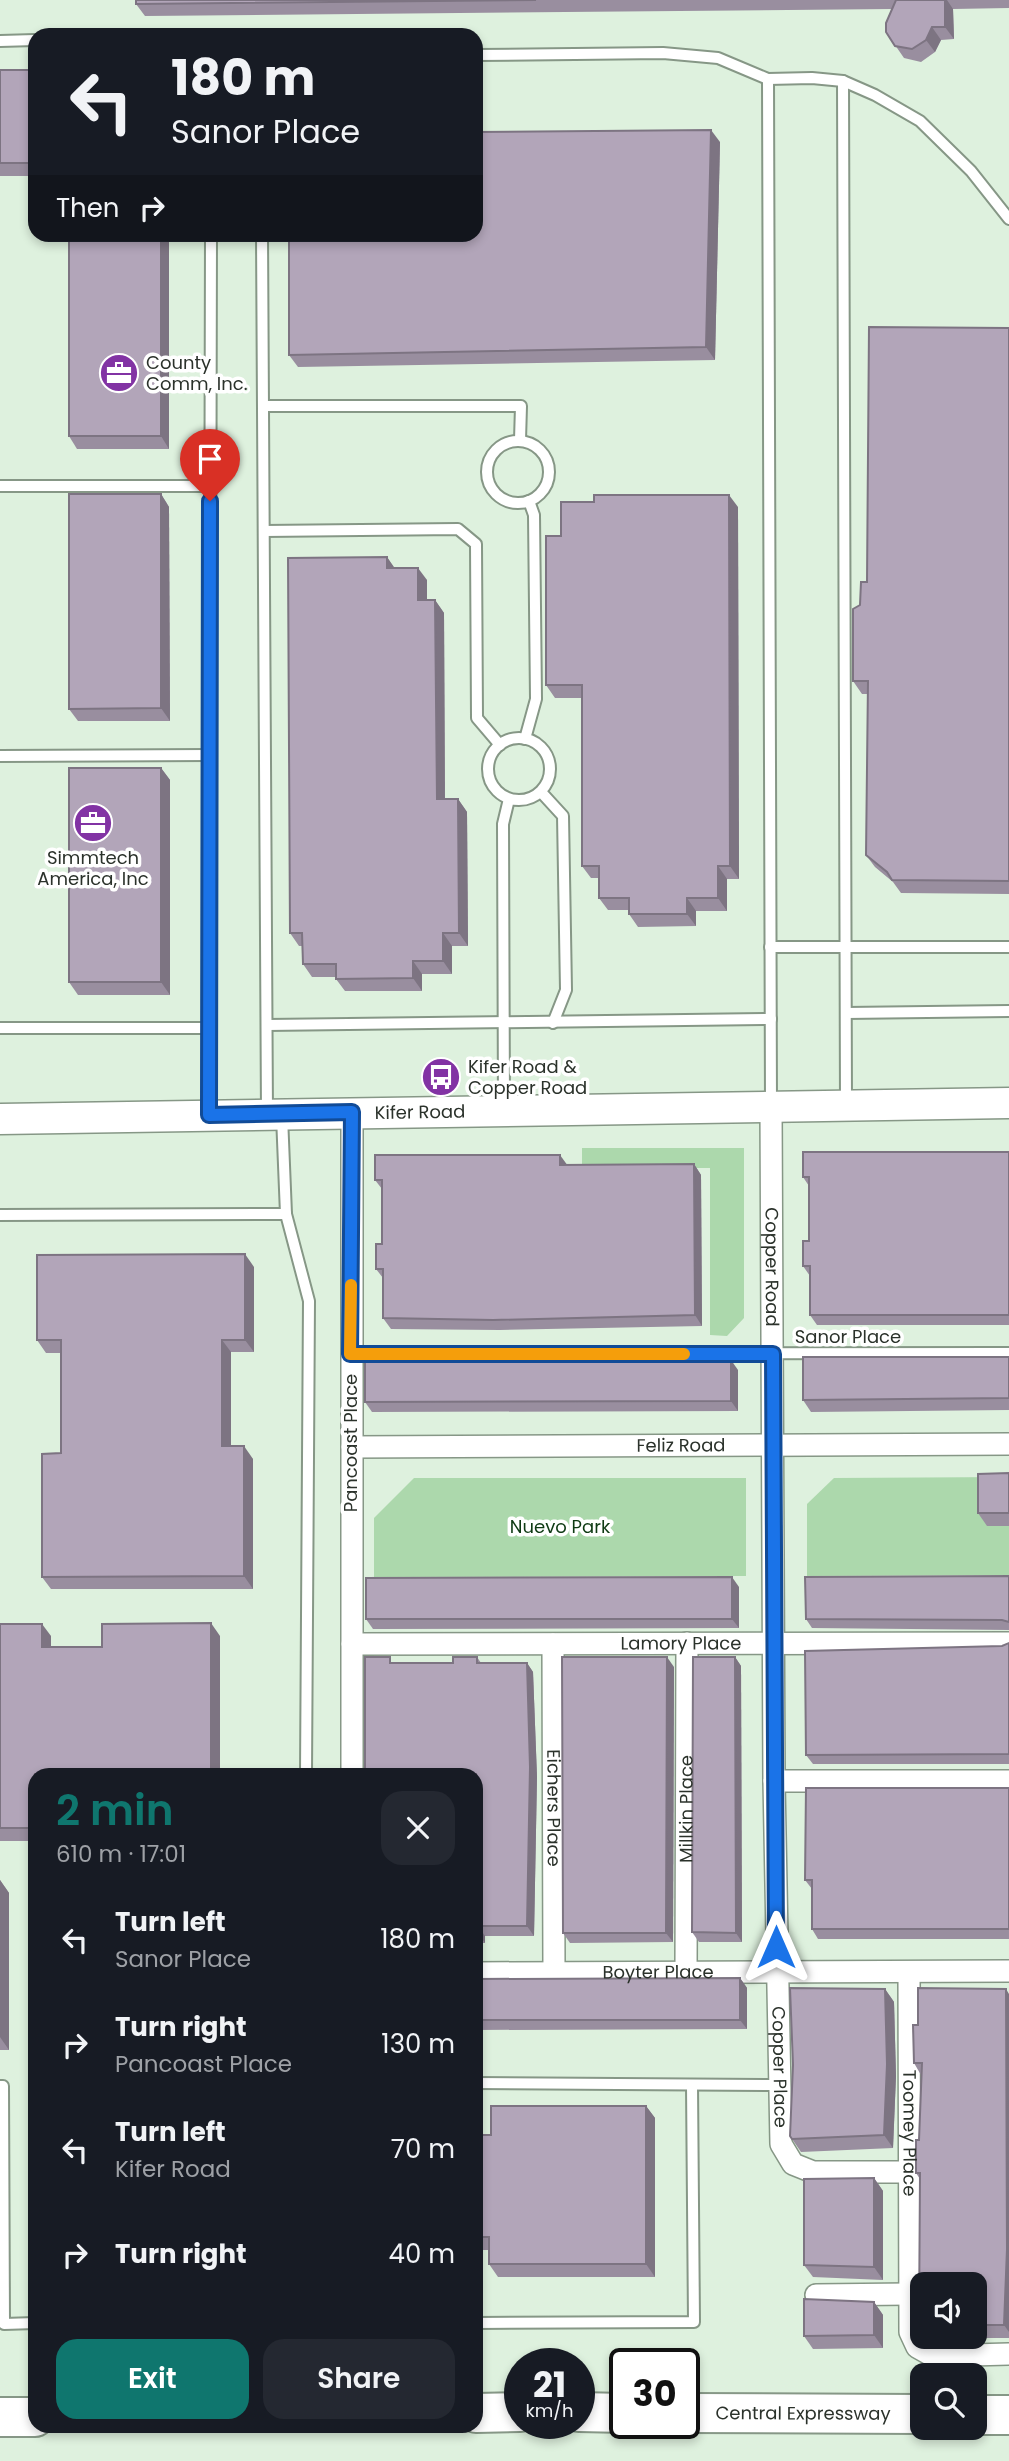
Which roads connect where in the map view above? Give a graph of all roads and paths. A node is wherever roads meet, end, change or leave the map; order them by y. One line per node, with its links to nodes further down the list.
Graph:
1 (28, 40): 2 (lane)
2 (0, 41)
3 (483, 55): 4 (lane)
4 (768, 79): 5 (lane); 21 (lane)
5 (843, 82): 6 (lane); 22 (lane)
6 (1009, 219)
7 (211, 242): 12 (lane)
8 (262, 242): 9 (lane)
9 (264, 406): 10 (lane); 14 (lane)
10 (520, 440): 13 (lane); 13 (lane)
11 (0, 486): 12 (lane)
12 (210, 486): 17 (lane)
13 (529, 500): 15 (lane)
14 (264, 531): 16 (lane); 29 (lane)
15 (525, 738): 16 (lane); 19 (lane)
16 (500, 745): 20 (lane)
17 (209, 755): 18 (lane); 31 (lane)
18 (0, 757)
19 (541, 792): 20 (lane); 28 (lane)
20 (509, 799): 27 (lane)
21 (770, 947): 22 (lane); 26 (lane)
22 (846, 947): 23 (lane); 25 (lane)
23 (1009, 947)
24 (1009, 1011): 25 (lane)
25 (846, 1013): 33 (lane)
26 (771, 1019): 28 (lane); 34 (lane)
27 (504, 1023): 28 (lane); 29 (lane); 35 (lane)
28 (553, 1023)
29 (267, 1025): 37 (lane)
30 (0, 1028): 31 (lane)
31 (209, 1028): 38 (lane)
32 (1009, 1103): 33 (main road, Kifer Road)
33 (846, 1104): 34 (main road, Kifer Road)
34 (771, 1106): 35 (main road, Kifer Road); 44 (street, Copper Road)
35 (504, 1110): 36 (main road, Kifer Road)
36 (352, 1112): 37 (main road, Kifer Road); 43 (street, Pancoast Place)
37 (274, 1114): 38 (main road, Kifer Road); 40 (lane)
38 (209, 1115): 39 (main road, Kifer Road)
39 (0, 1119)
40 (286, 1214): 41 (lane); 53 (lane)
41 (0, 1215)
42 (1009, 1353): 44 (lane, Sanor Place)
43 (350, 1354): 44 (lane, Sanor Place); 47 (street, Pancoast Place)
44 (773, 1354): 46 (street, Copper Road)
45 (1009, 1444): 46 (street, Feliz Road)
46 (774, 1445): 47 (street, Feliz Road); 49 (street, Copper Road)
47 (352, 1447): 51 (street, Pancoast Place)
48 (687, 1643): 49 (street, Lamory Place); 52 (street, Lamory Place); 62 (street, Millkin Place)
49 (775, 1643): 50 (street, Lamory Place); 56 (street, Copper Road)
50 (1009, 1643)
51 (352, 1644): 52 (street, Lamory Place); 54 (street, Pancoast Place)
52 (553, 1644): 61 (street, Eichers Place)
53 (306, 1768)
54 (352, 1768)
55 (1009, 1781): 56 (street)
56 (774, 1782): 58 (street, Copper Road)
57 (1009, 1971): 59 (street, Boyter Place)
58 (776, 1972): 59 (street, Boyter Place); 62 (street, Boyter Place); 65 (street, Copper Place)
59 (909, 1972): 67 (street, Toomey Place)
60 (483, 1973): 61 (street, Boyter Place)
61 (554, 1973): 62 (street, Boyter Place)
62 (686, 1973)
63 (483, 2083): 64 (lane)
64 (692, 2085): 65 (lane); 73 (lane)
65 (779, 2085): 67 (street, Copper Place)
66 (0, 2087): 68 (lane)
67 (909, 2172): 70 (street, Toomey Place)
68 (1, 2185): 69 (lane)
69 (2, 2211): 72 (lane)
70 (909, 2294): 71 (street); 74 (street, Toomey Place)
71 (816, 2295)
72 (28, 2323)
73 (483, 2323)
74 (1009, 2354)
75 (504, 2412): 76 (highway)
76 (483, 2413)
77 (700, 2413): 78 (highway, Central Expressway)
78 (910, 2414)
79 (987, 2414): 80 (highway)
80 (1009, 2415)
81 (0, 2417): 82 (highway)
82 (28, 2417)

